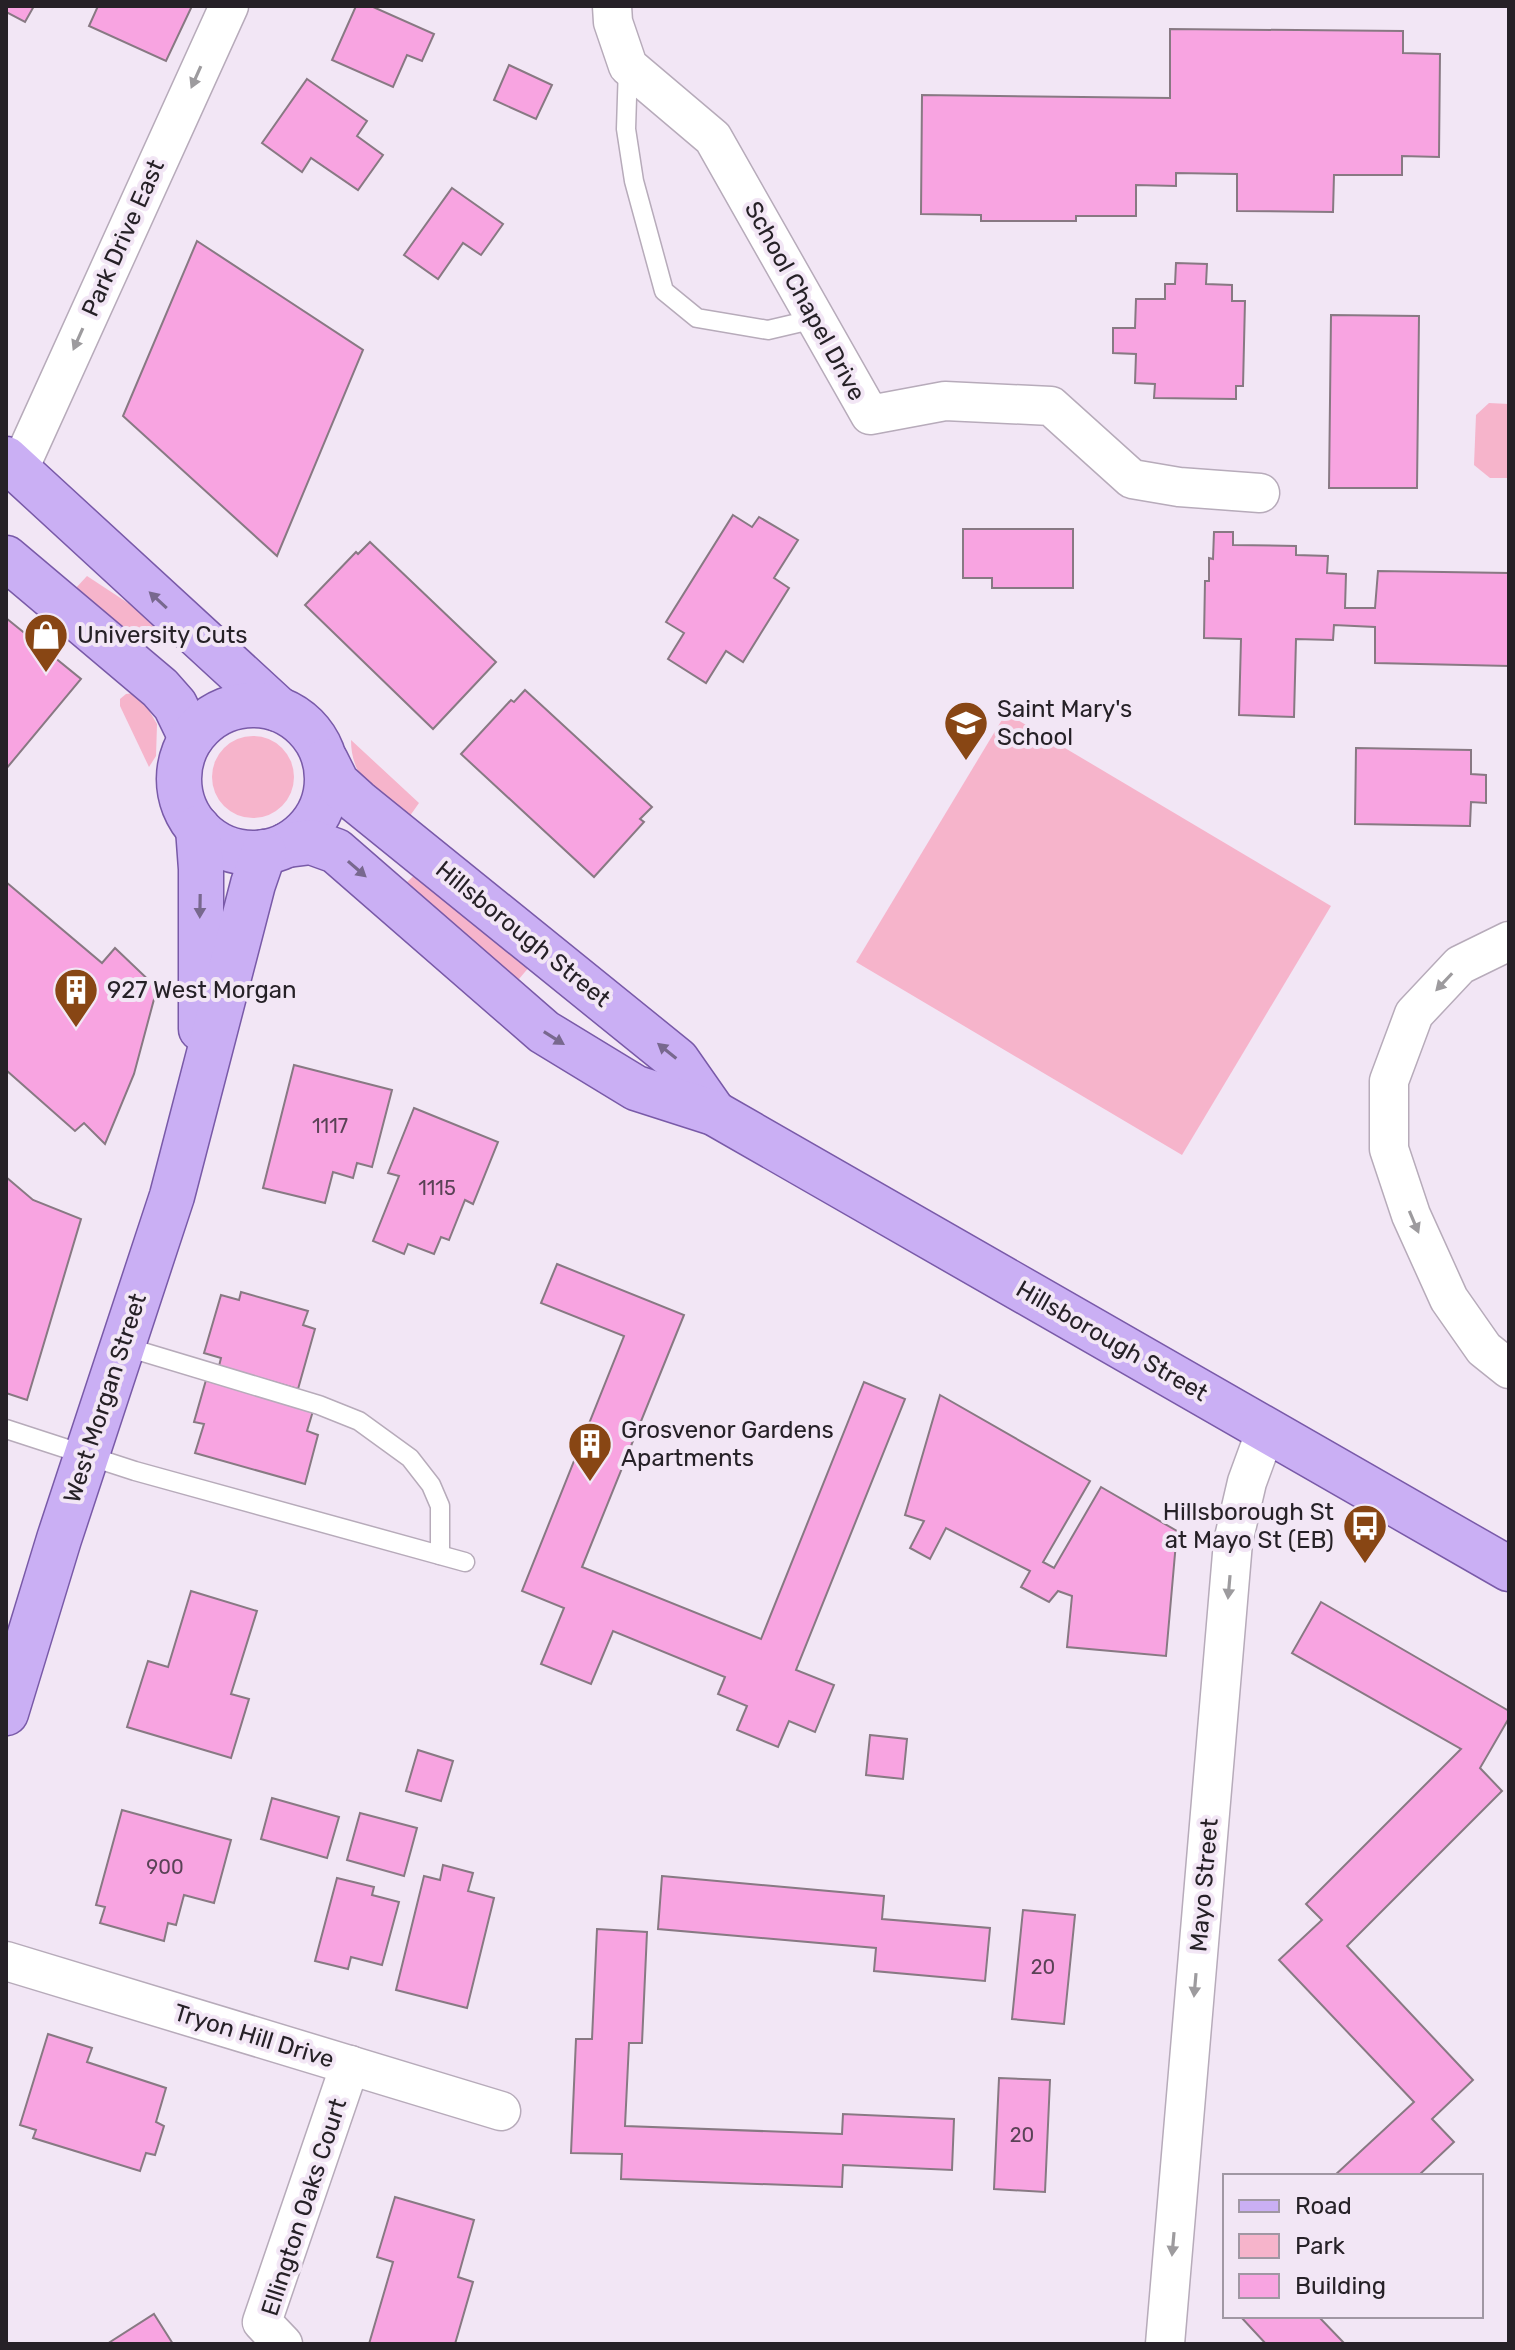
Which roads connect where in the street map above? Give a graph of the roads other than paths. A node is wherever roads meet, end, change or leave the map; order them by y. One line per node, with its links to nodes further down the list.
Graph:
1 (229, 6): 5 (street, Park Drive East, one-way to 5)
2 (612, 6): 3 (street)
3 (628, 66): 4 (street, School Chapel Drive); 4 (lane)
4 (815, 319): 6 (street, School Chapel Drive)
5 (10, 476): 8 (main road, one-way to 5)
6 (1260, 493)
7 (6, 558): 9 (main road)
8 (278, 709): 9 (main road); 10 (main road)
9 (191, 738): 11 (main road)
10 (326, 761): 12 (main road); 15 (main road, Hillsborough Street, one-way to 10)
11 (198, 828): 12 (main road); 14 (main road, West Morgan Street, one-way to 14)
12 (276, 848): 14 (main road, West Morgan Street); 15 (main road, Hillsborough Street, one-way to 15)
13 (1509, 941): 17 (street, one-way to 17)
14 (203, 1084): 16 (main road, West Morgan Street)
15 (714, 1113): 19 (main road, Hillsborough Street)
16 (123, 1346): 20 (main road, West Morgan Street); 21 (lane)
17 (1509, 1369)
18 (6, 1429): 20 (lane)
19 (1266, 1430): 23 (main road, Hillsborough Street); 29 (street, Mayo Street, one-way to 29)
20 (86, 1455): 21 (lane); 24 (main road, West Morgan Street)
21 (440, 1555): 22 (lane)
22 (465, 1562)
23 (1509, 1569)
24 (6, 1713)
25 (6, 1961): 26 (street, Tryon Hill Drive)
26 (350, 2065): 27 (street, Tryon Hill Drive); 28 (street, Ellington Oaks Court)
27 (501, 2111)
28 (283, 2344)
29 (1165, 2344)

